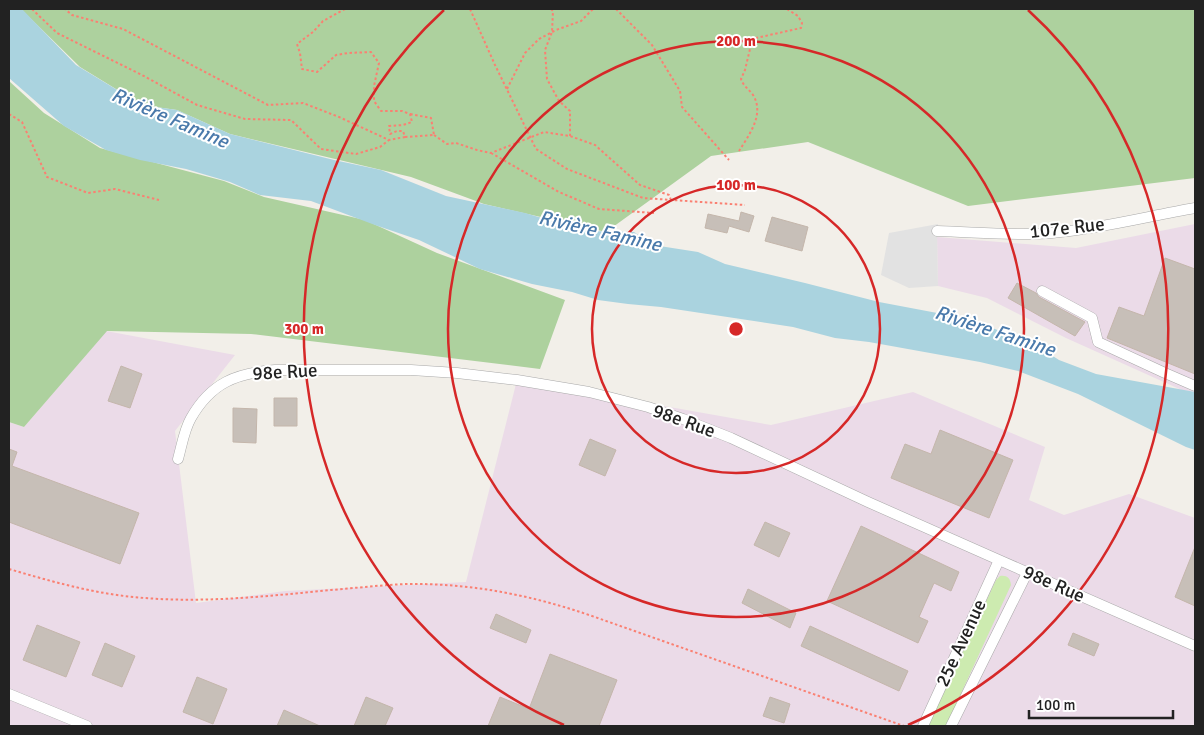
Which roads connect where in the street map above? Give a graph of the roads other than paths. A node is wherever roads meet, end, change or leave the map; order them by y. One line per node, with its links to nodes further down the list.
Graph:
1 (1195, 208): 2 (street, 107e Rue)
2 (937, 231)
3 (1042, 291): 4 (street)
4 (1195, 386)
5 (178, 458): 6 (street, 98e Rue)
6 (999, 560): 7 (street, 98e Rue); 11 (street, 25e Avenue)
7 (1027, 573): 8 (street, 98e Rue); 12 (street, 25e Avenue)
8 (1195, 646)
9 (9, 694): 10 (street)
10 (87, 726)
11 (922, 726)
12 (951, 726)

